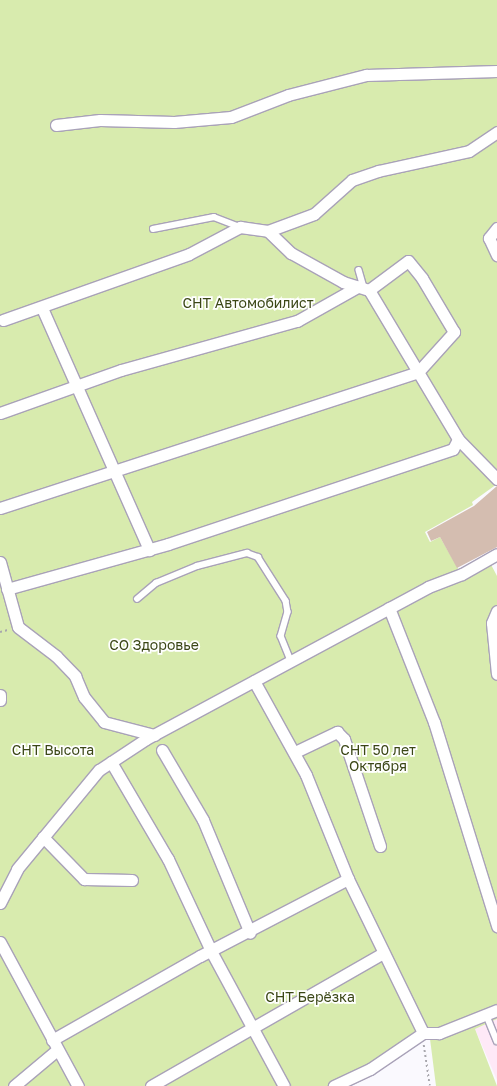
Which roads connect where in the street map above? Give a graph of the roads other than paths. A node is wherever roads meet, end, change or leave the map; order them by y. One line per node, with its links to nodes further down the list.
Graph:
1 (497, 72): 2 (street)
2 (56, 125)
3 (497, 132): 7 (street)
4 (240, 227): 6 (lane); 7 (street); 11 (street)
5 (497, 228): 8 (street)
6 (153, 229)
7 (268, 231): 10 (street)
8 (497, 255)
9 (359, 270): 10 (lane)
10 (364, 288): 13 (street); 13 (street); 14 (street)
11 (42, 308): 12 (street); 14 (street)
12 (3, 320)
13 (418, 372): 16 (street); 17 (street)
14 (77, 386): 15 (street); 17 (street)
15 (0, 413)
16 (458, 440): 18 (street); 20 (street)
17 (113, 469): 19 (street); 20 (street)
18 (497, 479)
19 (0, 508)
20 (149, 550): 23 (street)
21 (497, 554): 25 (street)
22 (0, 562): 23 (street)
23 (7, 590): 33 (street)
24 (137, 599): 28 (lane)
25 (389, 608): 28 (street); 44 (street)
26 (497, 611): 27 (street)
27 (496, 652): 29 (street)
28 (290, 661): 30 (street)
29 (497, 674)
30 (254, 681): 33 (street); 35 (street)
31 (0, 695): 32 (street)
32 (0, 700)
33 (154, 735): 36 (street)
34 (162, 750): 45 (street)
35 (295, 752): 38 (street); 40 (street)
36 (111, 762): 37 (street); 47 (street)
37 (43, 838): 39 (street); 41 (street)
38 (380, 846)
39 (13, 875): 42 (street); 43 (street)
40 (348, 879): 45 (street); 48 (street)
41 (132, 880)
42 (0, 882)
43 (0, 903)
44 (497, 926)
45 (250, 933): 47 (street)
46 (0, 942): 54 (street)
47 (212, 953): 51 (street); 54 (street)
48 (383, 953): 51 (street); 52 (street)
49 (497, 1010): 50 (street)
50 (487, 1016): 52 (street); 53 (lane)
51 (253, 1030): 57 (street); 58 (street)
52 (423, 1033): 59 (street)
53 (497, 1041)
54 (55, 1045): 55 (street); 56 (street)
55 (14, 1086)
56 (78, 1086)
57 (151, 1086)
58 (284, 1086)
59 (334, 1086)

